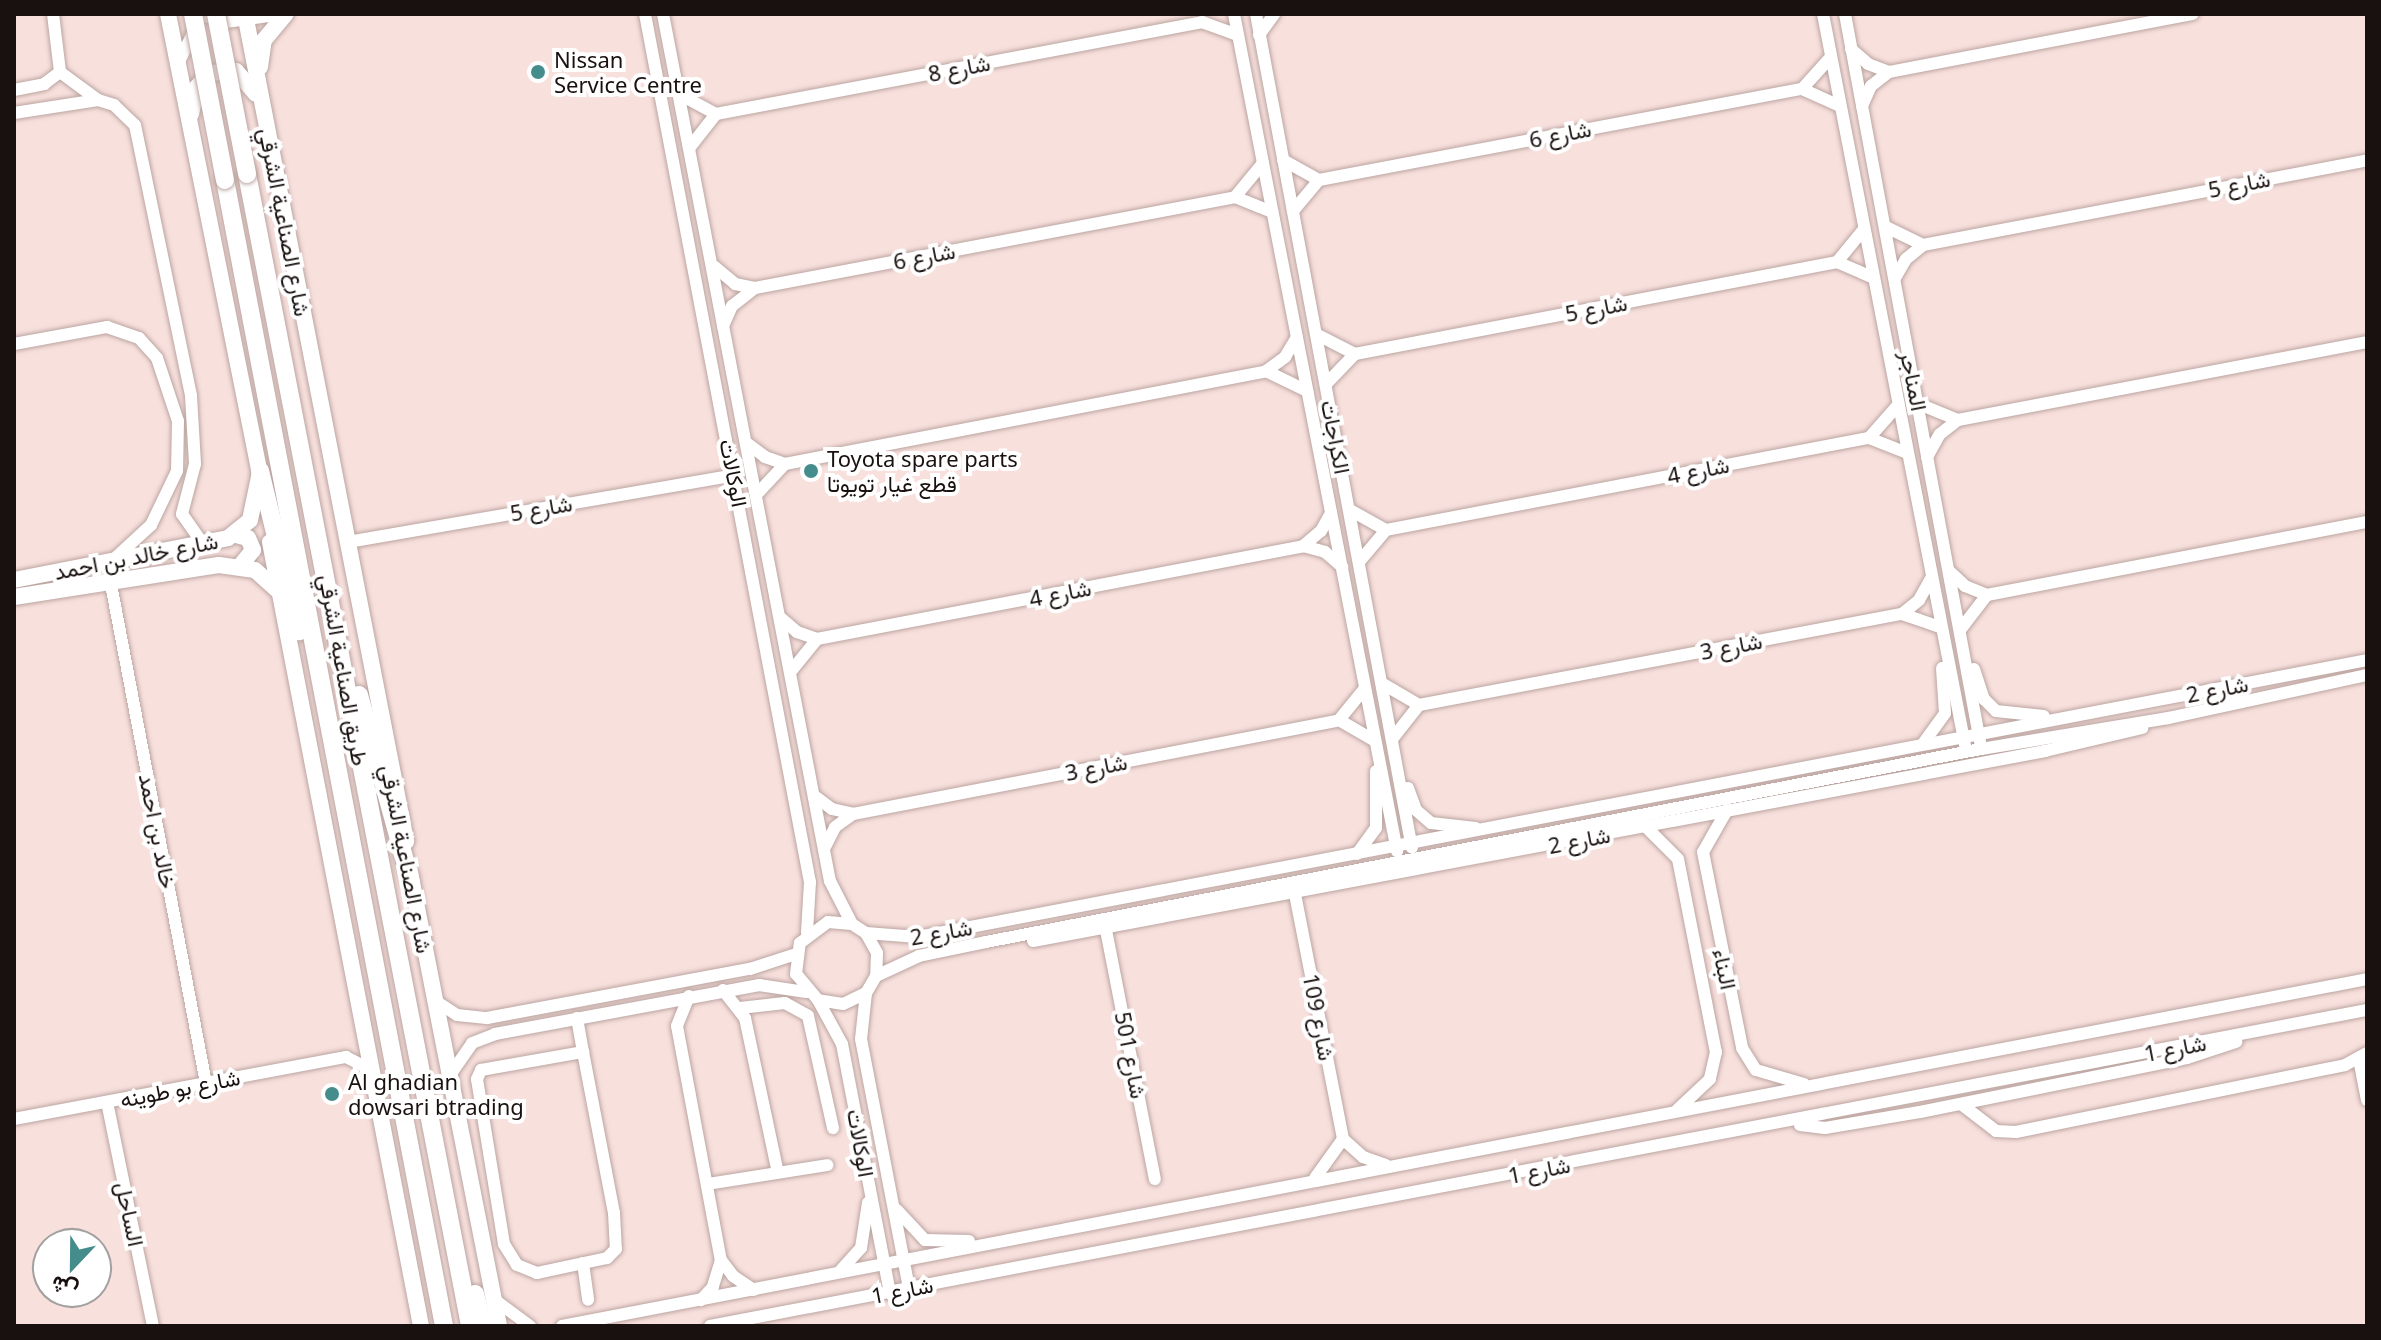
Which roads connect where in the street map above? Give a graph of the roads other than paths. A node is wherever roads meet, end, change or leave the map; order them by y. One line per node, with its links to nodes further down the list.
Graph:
1 (53, 14): 22 (street)
2 (168, 14): 21 (main road)
3 (284, 14): 14 (street); 24 (main road)
4 (645, 14): 69 (street, الوكالات)
5 (663, 14): 20 (street, الوكالات)
6 (672, 14): 20 (street, الوكالات)
7 (1234, 14): 16 (street, الكراجات)
8 (1256, 14): 17 (street, الكراجات)
9 (1274, 14): 17 (street)
10 (1823, 14): 19 (street, المناجر)
11 (1845, 14): 18 (street, المناجر)
12 (2192, 14): 23 (street)
13 (204, 15): 14 (street); 21 (street); 95 (highway, طريق الصناعية الشرقي, bridge); 113 (highway, طريق الصناعية الشرقي, bridge)
14 (245, 17): 24 (main road, شارع الصناعية الشرقي)
15 (1207, 18): 16 (street, شارع 8); 32 (street, شارع 8)
16 (1238, 35): 38 (street, الكراجات)
17 (1259, 35): 36 (street, الكراجات)
18 (1851, 49): 23 (street); 30 (street, المناجر)
19 (1830, 58): 25 (street); 29 (street, المناجر)
20 (673, 64): 27 (street, الوكالات)
21 (178, 65): 34 (main road)
22 (60, 72): 26 (street); 28 (street)
23 (1889, 72): 30 (street)
24 (258, 80): 33 (main road, شارع الصناعية الشرقي)
25 (1802, 89): 29 (street); 39 (street, شارع 6)
26 (14, 90)
27 (679, 94): 32 (street); 35 (street, الوكالات)
28 (98, 100): 31 (street); 77 (street)
29 (1840, 106): 44 (street, المناجر)
30 (1862, 106): 43 (street, المناجر)
31 (14, 113)
32 (716, 114): 35 (street)
33 (266, 122): 34 (main road); 76 (main road, شارع الصناعية الشرقي)
34 (189, 123): 68 (main road)
35 (690, 147): 47 (street, الوكالات)
36 (1283, 160): 39 (street); 41 (street, الكراجات)
37 (2367, 160): 45 (street, شارع 5)
38 (1263, 163): 40 (street); 42 (street, الكراجات)
39 (1319, 180): 41 (street)
40 (1235, 197): 42 (street); 50 (street, شارع 6)
41 (1293, 211): 52 (street, الكراجات)
42 (1272, 212): 53 (street, الكراجات)
43 (1886, 227): 45 (street); 49 (street, المناجر)
44 (1864, 229): 46 (street); 48 (street, المناجر)
45 (1923, 245): 49 (street)
46 (1837, 262): 48 (street); 56 (street, شارع 5)
47 (713, 263): 50 (street); 51 (street, الوكالات)
48 (1874, 278): 61 (street, المناجر)
49 (1895, 278): 60 (street, المناجر)
50 (755, 288): 51 (street)
51 (723, 326): 64 (street, الوكالات)
52 (1316, 334): 56 (street); 58 (street, الكراجات)
53 (1297, 337): 57 (street); 59 (street, الكراجات)
54 (2367, 342): 62 (street)
55 (14, 344): 82 (street)
56 (1355, 354): 58 (street)
57 (1266, 371): 59 (street); 67 (street)
58 (1326, 384): 71 (street, الكراجات)
59 (1307, 391): 72 (street, الكراجات)
60 (1919, 404): 62 (street); 66 (street, المناجر)
61 (1898, 405): 63 (street); 65 (street, المناجر)
62 (1958, 420): 66 (street)
63 (1869, 438): 65 (street); 74 (street, شارع 4)
64 (748, 444): 67 (street); 70 (street, الوكالات)
65 (1907, 453): 84 (street, المناجر)
66 (1927, 457): 83 (street, المناجر)
67 (785, 464): 70 (street)
68 (260, 471): 75 (main road, شارع خالد بن احمد); 86 (main road); 113 (highway)
69 (734, 475): 76 (street, شارع 5); 131 (street, الوكالات)
70 (757, 494): 90 (street, الوكالات)
71 (1350, 510): 74 (street); 79 (street, الكراجات)
72 (1331, 513): 78 (street); 81 (street, الكراجات)
73 (2367, 522): 87 (street)
74 (1386, 530): 79 (street)
75 (236, 535): 77 (main road, شارع خالد بن احمد); 80 (main road)
76 (348, 542): 127 (main road, شارع الصناعية الشرقي)
77 (203, 544): 82 (main road, شارع خالد بن احمد)
78 (1303, 546): 81 (street); 93 (street, شارع 4)
79 (1359, 562): 100 (street, الكراجات)
80 (241, 565): 82 (main road, شارع خالد بن احمد); 86 (main road, شارع خالد بن احمد)
81 (1342, 567): 101 (street, الكراجات)
82 (109, 571): 85 (main road, شارع خالد بن احمد); 88 (main road, شارع خالد بن احمد); 155 (street, خالد بن احمد)
83 (1948, 571): 87 (street); 92 (street, المناجر)
84 (1931, 578): 89 (street); 91 (street, المناجر)
85 (14, 580)
86 (277, 590): 147 (main road)
87 (1987, 595): 92 (street)
88 (14, 597)
89 (1902, 614): 91 (street, شارع 3); 102 (street, شارع 3)
90 (782, 618): 93 (street); 98 (street, الوكالات)
91 (1940, 627): 94 (street, المناجر)
92 (1960, 630): 96 (street, المناجر)
93 (817, 639): 98 (street)
94 (1943, 641): 108 (street, المناجر); 110 (street, المناجر)
95 (340, 644): 127 (highway); 173 (highway, طريق الصناعية الشرقي)
96 (1963, 647): 103 (street, شارع 2); 106 (street, المناجر)
97 (2367, 660): 103 (street, شارع 2)
98 (792, 670): 116 (street, الوكالات)
99 (2367, 675): 104 (street, شارع 2)
100 (1383, 684): 102 (street); 107 (street, الكراجات)
101 (1365, 688): 105 (street); 109 (street, الكراجات)
102 (1419, 705): 107 (street)
103 (2067, 718): 106 (street, شارع 2)
104 (2168, 718): 111 (street, شارع 2); 117 (street, شارع 2)
105 (1339, 720): 109 (street); 118 (street, شارع 3)
106 (1979, 734): 108 (street, شارع 2); 111 (street, المناجر)
107 (1393, 738): 115 (street, الكراجات)
108 (1963, 738): 110 (street, شارع 2); 112 (street, المناجر)
109 (1375, 741): 114 (street, الكراجات)
110 (1921, 746): 120 (street, شارع 2)
111 (1981, 749): 112 (street, شارع 2)
112 (1966, 752): 125 (street, شارع 2)
113 (335, 753): 190 (highway, طريق الصناعية الشرقي)
114 (1378, 757): 122 (street, الكراجات); 124 (street, الكراجات)
115 (1398, 767): 120 (street, شارع 2); 121 (street, الكراجات)
116 (816, 797): 118 (street); 123 (street, الوكالات)
117 (1727, 810): 119 (street, شارع 2); 156 (street, البناء)
118 (853, 814): 123 (street)
119 (1646, 827): 128 (street, شارع 2); 160 (street, البناء)
120 (1487, 829): 121 (street, شارع 2)
121 (1410, 843): 122 (street, شارع 2); 125 (street, الكراجات)
122 (1396, 846): 124 (street, شارع 2); 126 (street, الكراجات)
123 (825, 848): 129 (street, الوكالات)
124 (1356, 854): 132 (street, شارع 2)
125 (1414, 860): 126 (street, شارع 2)
126 (1399, 863): 133 (street, شارع 2)
127 (411, 883): 141 (main road, شارع الصناعية الشرقي)
128 (1295, 894): 130 (street, شارع 2); 164 (street, شارع 109)
129 (852, 924): 131 (street); 132 (street)
130 (1106, 930): 133 (street, شارع 2); 168 (street, شارع 501)
131 (807, 933): 134 (street)
132 (866, 933): 135 (street)
133 (986, 942): 135 (street, شارع 2)
134 (796, 954): 138 (street); 141 (street)
135 (876, 976): 139 (street)
136 (2367, 979): 156 (street, شارع 1)
137 (723, 990): 138 (street); 140 (street); 143 (street)
138 (807, 992): 142 (street)
139 (866, 993): 142 (street); 172 (street, الوكالات)
140 (689, 996): 145 (street); 170 (street)
141 (434, 1000): 152 (main road, شارع الصناعية الشرقي)
142 (818, 1000): 153 (street, الوكالات)
143 (740, 1008): 154 (street); 167 (street)
144 (2367, 1010): 146 (street, شارع 1)
145 (577, 1018): 148 (street); 152 (street)
146 (2266, 1031): 159 (street); 162 (street, شارع 1)
147 (367, 1034): 150 (street); 151 (main road)
148 (583, 1052): 177 (street); 177 (street)
149 (2363, 1056): 157 (street); 159 (street)
150 (346, 1057): 151 (street); 155 (street, شارع بو طوينه)
151 (376, 1073): 189 (main road)
152 (450, 1075): 183 (main road, شارع الصناعية الشرقي)
153 (849, 1076): 154 (street); 171 (street, الوكالات)
154 (825, 1080): 163 (street)
155 (206, 1083): 158 (street, شارع بو طوينه)
156 (1815, 1086): 160 (street, شارع 1)
157 (2367, 1100)
158 (107, 1102): 161 (street, شارع بو طوينه); 188 (street, الساحل)
159 (1961, 1104): 162 (street)
160 (1675, 1112): 166 (street, شارع 1)
161 (14, 1119)
162 (1789, 1124): 180 (street, شارع 1)
163 (833, 1128)
164 (1343, 1139): 166 (street); 169 (street)
165 (828, 1165): 167 (street)
166 (1390, 1166): 169 (street, شارع 1)
167 (778, 1173): 170 (street)
168 (1155, 1179)
169 (1312, 1180): 174 (street, شارع 1)
170 (708, 1184): 175 (street)
171 (869, 1187): 178 (street, الوكالات); 179 (street)
172 (893, 1204): 174 (street); 176 (street, الوكالات)
173 (453, 1229): 191 (highway, طريق الصناعية الشرقي); 192 (highway)
174 (1012, 1239): 176 (street, شارع 1)
175 (721, 1260): 181 (street); 185 (street)
176 (904, 1260): 178 (street, شارع 1); 180 (street, الوكالات)
177 (583, 1263): 184 (street)
178 (884, 1264): 179 (street, شارع 1); 182 (street, الوكالات)
179 (831, 1275): 181 (street, شارع 1)
180 (909, 1289): 182 (street, شارع 1)
181 (754, 1290): 185 (street, شارع 1)
182 (890, 1293): 196 (street, شارع 1)
183 (493, 1298): 193 (main road, شارع الصناعية الشرقي); 194 (street)
184 (588, 1300): 186 (street); 187 (street)
185 (700, 1301): 186 (street, شارع 1)
186 (607, 1319): 187 (street, شارع 1)
187 (577, 1324): 195 (street, شارع 1)
188 (153, 1326)
189 (421, 1326)
190 (442, 1326)
191 (470, 1326)
192 (483, 1326)
193 (499, 1326)
194 (530, 1326)
195 (562, 1326)
196 (710, 1326)

